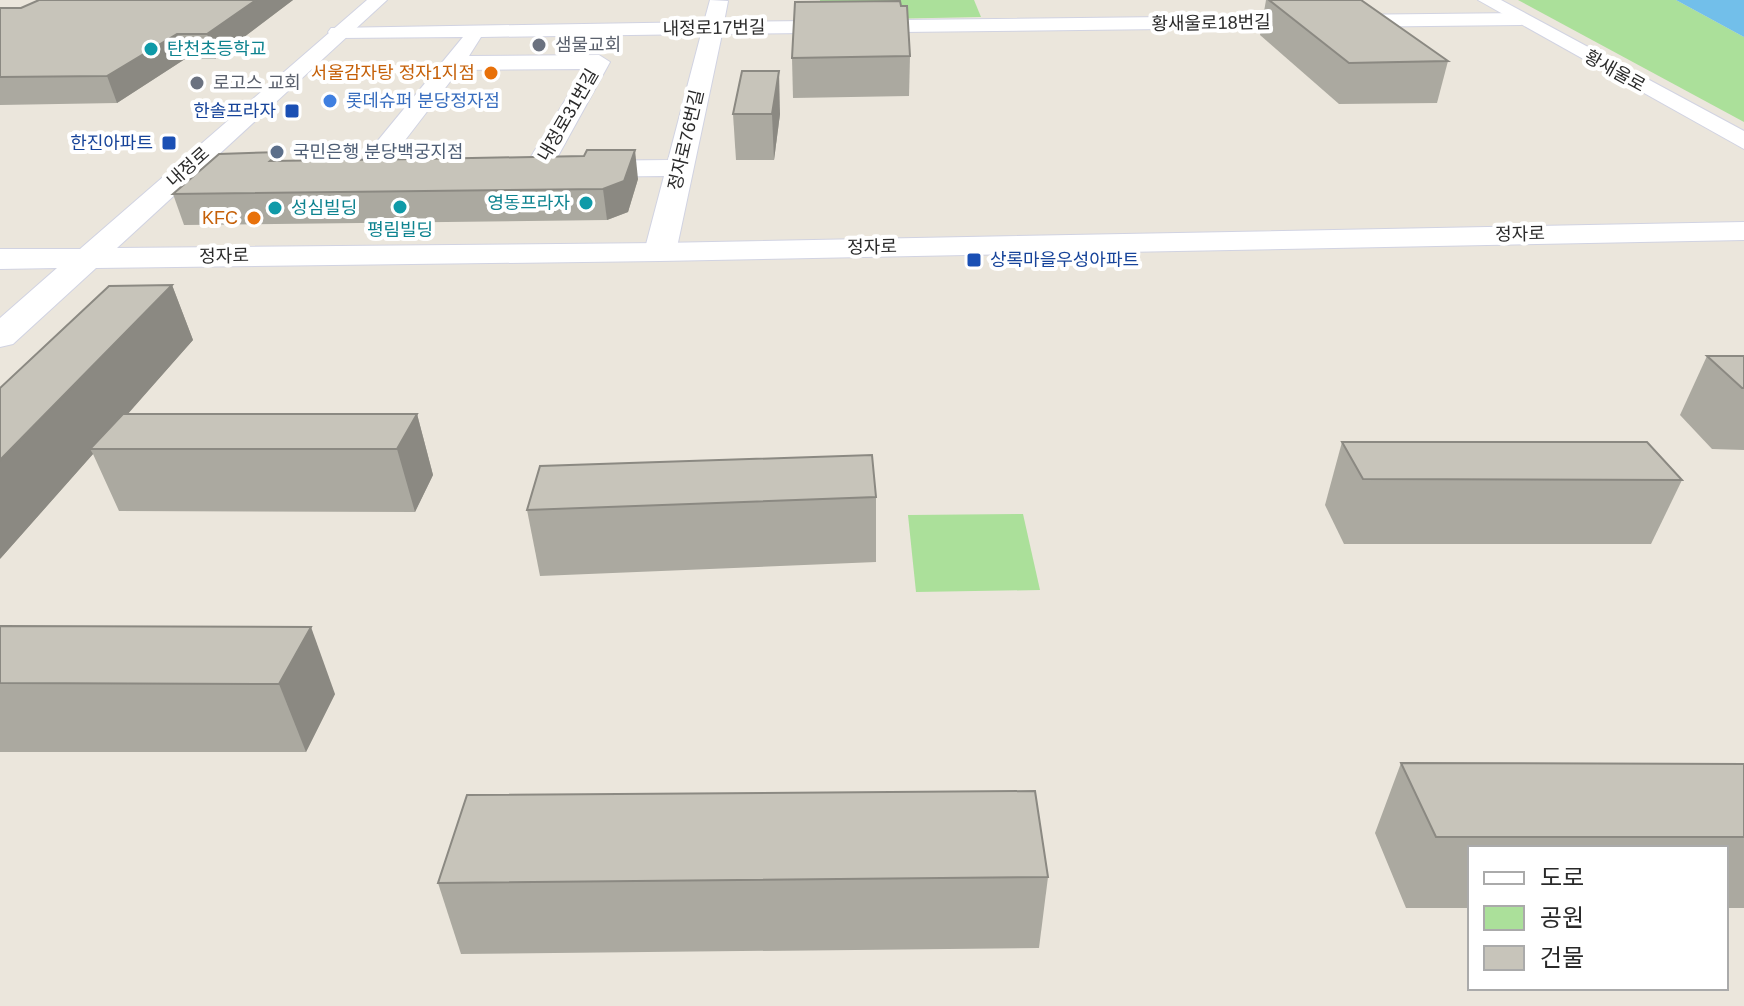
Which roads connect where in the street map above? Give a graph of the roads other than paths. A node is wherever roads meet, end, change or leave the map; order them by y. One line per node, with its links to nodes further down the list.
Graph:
1 (378, 0): 24 (street, 내정로)
2 (719, 0): 20 (street, 정자로76번길)
3 (982, 0): 19 (street)
4 (1071, 0): 17 (street)
5 (1156, 0): 16 (street)
6 (1234, 0): 15 (street)
7 (1317, 0): 14 (street)
8 (1396, 0): 13 (street)
9 (1487, 0): 12 (street, 황새울로)
10 (466, 8): 23 (street)
11 (544, 12): 22 (street)
12 (1521, 19): 13 (street, 황새울로18번길); 26 (street, 황새울로)
13 (1427, 20): 14 (street, 황새울로18번길)
14 (1345, 21): 15 (street, 황새울로18번길)
15 (1258, 22): 16 (street, 황새울로18번길)
16 (1177, 23): 17 (street, 황새울로18번길)
17 (1089, 24): 19 (street, 황새울로18번길)
18 (948, 25): 19 (street, 황새울로18번길); 20 (street, 내정로17번길)
19 (993, 25)
20 (713, 28): 22 (street, 내정로17번길); 27 (street, 정자로76번길)
21 (479, 30): 22 (street, 내정로17번길); 23 (street, 내정로17번길); 25 (street)
22 (532, 30)
23 (447, 31): 24 (street, 내정로17번길)
24 (338, 32): 33 (street, 내정로)
25 (453, 63): 29 (street, 내정로31번길); 30 (street)
26 (1744, 141)
27 (680, 168): 29 (street, 내정로31번길); 32 (street, 정자로76번길)
28 (506, 170): 29 (street, 내정로31번길)
29 (537, 170)
30 (397, 171)
31 (1744, 231): 32 (street, 정자로)
32 (660, 252): 33 (street, 정자로)
33 (87, 257): 34 (street, 정자로); 35 (street, 내정로)
34 (0, 259)
35 (0, 336)

